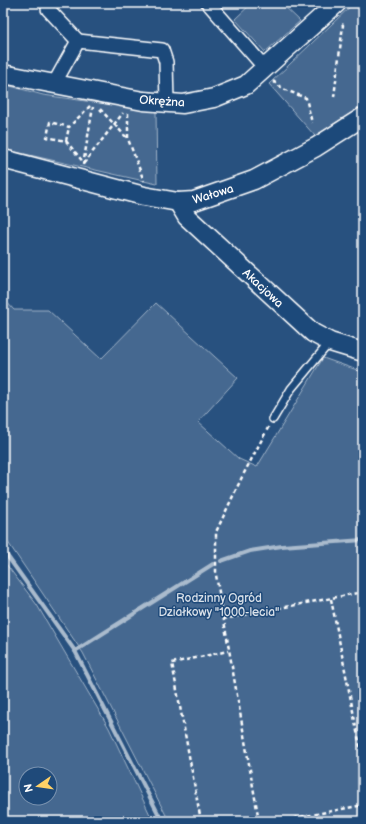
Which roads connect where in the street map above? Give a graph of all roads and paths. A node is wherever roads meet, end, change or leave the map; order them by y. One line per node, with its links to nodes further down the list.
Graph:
1 (208, 3): 5 (street)
2 (48, 8): 4 (street)
3 (336, 10): 5 (street, Okrężna); 9 (path)
4 (78, 41): 7 (street); 10 (street)
5 (265, 68): 10 (street, Okrężna)
6 (3, 74): 7 (street, Okrężna)
7 (54, 84): 10 (street, Okrężna)
8 (283, 89): 13 (path)
9 (334, 97)
10 (167, 102)
11 (94, 103): 14 (path); 15 (path); 19 (path)
12 (363, 117): 22 (street, Wałowa)
13 (312, 123)
14 (114, 124): 16 (path); 16 (path); 19 (path)
15 (69, 127): 17 (path); 17 (path)
16 (128, 139): 21 (path)
17 (66, 141): 19 (path)
18 (3, 158): 22 (street, Wałowa)
19 (84, 163): 20 (path)
20 (83, 168)
21 (144, 181)
22 (178, 202): 23 (street, Akacjowa)
23 (330, 342): 24 (street, Akacjowa); 25 (lane)
24 (363, 352)
25 (273, 419): 28 (path)
26 (363, 592): 27 (path)
27 (331, 599): 28 (path); 30 (path)
28 (224, 619): 29 (path)
29 (228, 651): 32 (path); 33 (path)
30 (363, 762)
31 (363, 805): 34 (path)
32 (201, 821)
33 (259, 821)
34 (280, 821)

